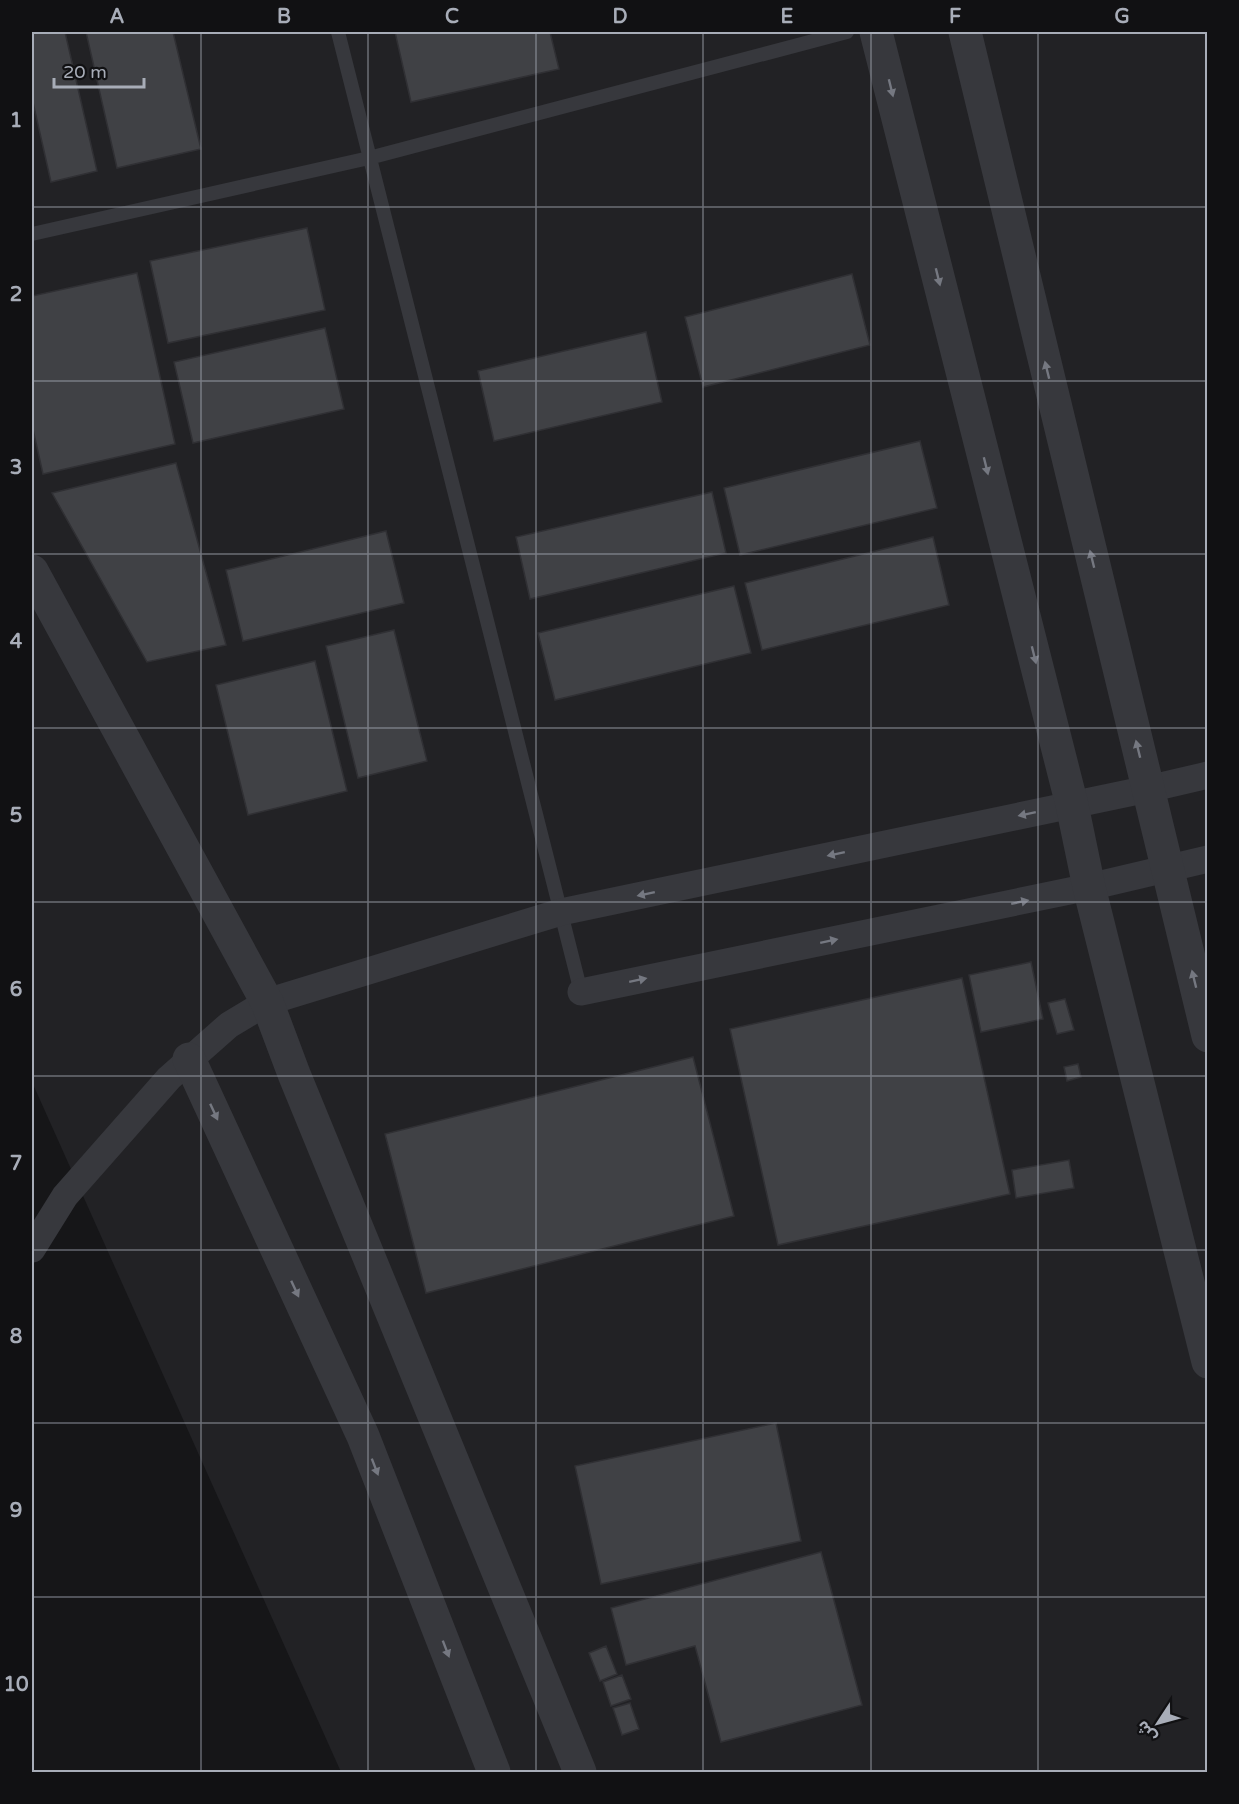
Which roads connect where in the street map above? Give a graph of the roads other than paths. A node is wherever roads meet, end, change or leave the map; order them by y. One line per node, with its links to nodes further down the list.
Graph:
1 (338, 32): 5 (lane)
2 (847, 32): 5 (lane)
3 (876, 32): 10 (street, one-way to 10)
4 (965, 32): 9 (street, one-way to 4)
5 (369, 158): 6 (lane); 14 (lane)
6 (32, 234)
7 (32, 571): 16 (street)
8 (1208, 775): 9 (street)
9 (1148, 789): 10 (street); 12 (street)
10 (1072, 805): 13 (street); 14 (street, one-way to 14)
11 (1208, 859): 12 (street)
12 (1167, 869): 13 (street); 17 (street, one-way to 12)
13 (1089, 887): 15 (street, one-way to 13); 20 (street)
14 (561, 912): 15 (lane); 16 (street)
15 (581, 992)
16 (267, 1002): 18 (street); 22 (street)
17 (1208, 1036)
18 (189, 1059): 19 (street); 21 (street, one-way to 21)
19 (32, 1249)
20 (1208, 1362)
21 (494, 1773)
22 (580, 1773)

